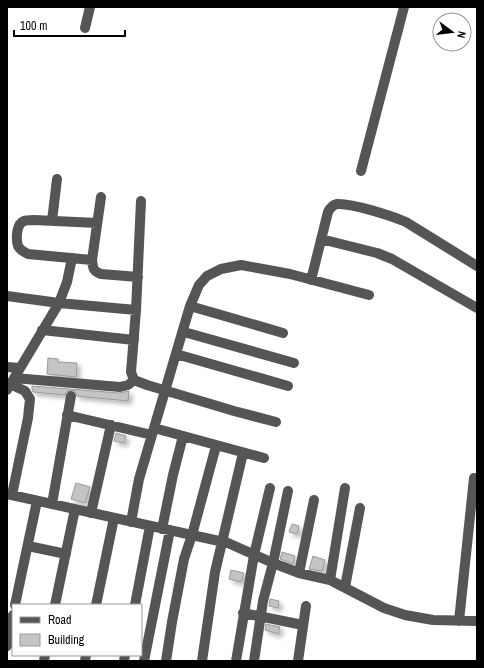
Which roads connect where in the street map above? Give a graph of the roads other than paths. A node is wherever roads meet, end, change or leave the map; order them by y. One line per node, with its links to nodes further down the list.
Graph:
1 (90, 7): 3 (street)
2 (404, 7): 4 (street)
3 (85, 28)
4 (361, 171)
5 (57, 179): 8 (street)
6 (101, 197): 9 (street)
7 (141, 201): 14 (street)
8 (52, 221): 9 (street); 11 (street)
9 (98, 223): 12 (street)
10 (321, 239): 13 (street); 15 (street); 20 (street)
11 (72, 258): 12 (street); 18 (street)
12 (92, 260): 14 (street)
13 (477, 266)
14 (138, 277): 21 (street)
15 (311, 280): 16 (street); 19 (street)
16 (369, 295)
17 (7, 296): 18 (street)
18 (59, 303): 21 (street); 22 (street)
19 (190, 306): 23 (street); 24 (street)
20 (477, 308)
21 (136, 310): 25 (street)
22 (42, 330): 25 (street); 29 (street)
23 (184, 332): 26 (street); 27 (street)
24 (283, 334)
25 (134, 340): 30 (street)
26 (176, 354): 32 (street); 33 (street)
27 (294, 363)
28 (7, 367): 29 (street)
29 (20, 368): 31 (street)
30 (134, 380): 31 (street); 33 (street)
31 (10, 384): 47 (street)
32 (288, 386)
33 (166, 390): 36 (street); 38 (street)
34 (71, 396): 35 (street)
35 (67, 416): 37 (street); 50 (street)
36 (276, 422)
37 (111, 426): 38 (street); 53 (street)
38 (153, 432): 39 (street); 55 (street)
39 (183, 436): 40 (street); 57 (street)
40 (216, 446): 41 (street); 58 (street)
41 (243, 453): 42 (street); 59 (street)
42 (264, 458)
43 (474, 478): 76 (street)
44 (270, 488): 62 (street)
45 (344, 488): 65 (street)
46 (288, 491): 63 (street)
47 (9, 494): 49 (street)
48 (314, 500): 64 (street)
49 (38, 501): 50 (street); 60 (street)
50 (52, 504): 52 (street)
51 (360, 508): 66 (street)
52 (75, 509): 53 (street); 61 (street)
53 (91, 513): 54 (street)
54 (114, 518): 55 (street); 69 (street)
55 (131, 522): 56 (street)
56 (150, 526): 57 (street); 70 (street)
57 (166, 530): 58 (street); 79 (street)
58 (192, 535): 59 (street); 80 (street)
59 (221, 541): 62 (street); 81 (street)
60 (28, 546): 61 (street); 67 (street)
61 (66, 554): 68 (street)
62 (254, 554): 63 (street); 72 (street)
63 (273, 564): 64 (street); 73 (street)
64 (299, 573): 65 (street)
65 (330, 580): 66 (street)
66 (345, 587): 76 (street)
67 (15, 604)
68 (55, 604)
69 (96, 604)
70 (135, 604)
71 (306, 606): 77 (street)
72 (243, 613): 73 (street); 82 (street)
73 (261, 617): 77 (street); 83 (street)
74 (12, 619): 78 (street)
75 (477, 620): 76 (street)
76 (459, 621)
77 (303, 625): 84 (street)
78 (7, 646)
79 (144, 661)
80 (166, 661)
81 (202, 661)
82 (236, 661)
83 (254, 661)
84 (298, 661)

